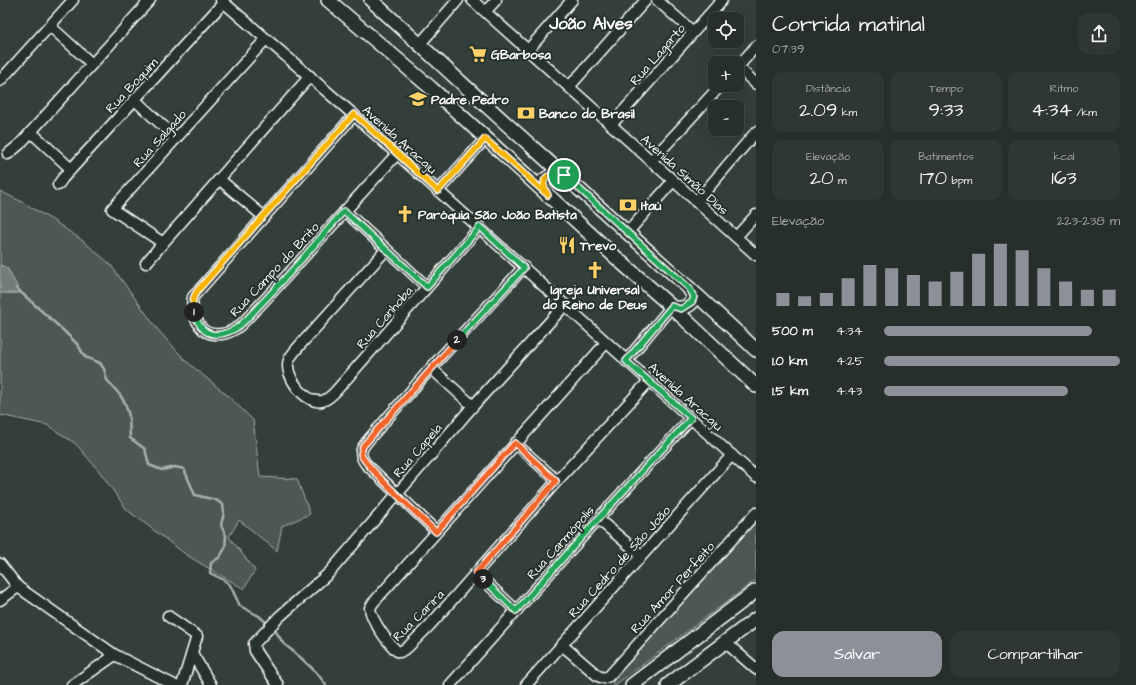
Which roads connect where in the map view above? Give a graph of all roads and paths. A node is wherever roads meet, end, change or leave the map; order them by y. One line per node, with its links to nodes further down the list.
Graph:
1 (73, 0): 14 (street)
2 (150, 0): 21 (street)
3 (328, 0): 34 (main road)
4 (371, 0): 17 (main road)
5 (458, 0): 17 (street)
6 (472, 0): 13 (street, Avenida Simão Dias)
7 (496, 0): 13 (street)
8 (572, 0): 19 (street)
9 (646, 0): 26 (street)
10 (657, 0): 15 (street)
11 (722, 0): 15 (street, Rua Lagarto)
12 (223, 1): 16 (street, Avenida Aracaju); 28 (street, Rua Boquim)
13 (486, 11): 19 (street, Avenida Simão Dias)
14 (50, 26): 21 (street); 24 (street)
15 (693, 32): 30 (street, Rua Lagarto)
16 (266, 39): 23 (street, Avenida Aracaju); 33 (street, Rua Salgado)
17 (420, 44): 39 (main road)
18 (756, 46): 20 (street)
19 (528, 50): 26 (street, Avenida Simão Dias)
20 (744, 59)
21 (92, 64): 31 (street)
22 (744, 73): 25 (street)
23 (310, 76): 29 (street, Avenida Aracaju); 40 (street)
24 (0, 81)
25 (756, 84)
26 (569, 87): 30 (street, Avenida Simão Dias)
27 (715, 92): 37 (street)
28 (135, 100): 33 (street); 38 (street, Rua Boquim)
29 (354, 114): 36 (street, Avenida Aracaju); 48 (street, Rua Campo do Brito)
30 (611, 125): 37 (street, Avenida Simão Dias)
31 (31, 132): 35 (street); 38 (street)
32 (756, 132): 45 (street)
33 (176, 138): 52 (street, Rua Salgado)
34 (485, 139): 43 (street); 44 (main road)
35 (8, 154)
36 (397, 154): 43 (street, Avenida Aracaju); 46 (street, Rua Campo do Brito)
37 (651, 161): 41 (street, Avenida Simão Dias)
38 (71, 169): 42 (street, Rua Boquim)
39 (564, 175): 44 (main road); 50 (main road)
40 (219, 179): 48 (street); 52 (street)
41 (672, 181): 45 (street, Avenida Simão Dias); 50 (street)
42 (58, 185)
43 (438, 191): 49 (street, Avenida Aracaju)
44 (548, 195): 60 (main road)
45 (696, 202): 51 (street, Avenida Simão Dias)
46 (344, 211): 48 (street, Rua Campo do Brito); 53 (street)
47 (756, 215): 51 (street)
48 (263, 216)
49 (480, 227): 56 (street, Avenida Aracaju); 57 (street, Rua Canhoba)
50 (628, 232): 58 (main road)
51 (736, 237): 54 (street, Avenida Simão Dias)
52 (163, 243): 55 (street)
53 (386, 250): 57 (street); 57 (street, Rua Canhoba)
54 (756, 255)
55 (146, 263)
56 (524, 268): 59 (street, Avenida Aracaju); 64 (street)
57 (427, 287)
58 (689, 288): 60 (main road); 62 (main road)
59 (565, 305): 61 (street, Avenida Aracaju); 67 (street, Rua Capela)
60 (672, 307): 63 (street); 66 (main road)
61 (606, 343): 63 (street, Avenida Aracaju); 69 (street, Rua Carira)
62 (756, 350)
63 (626, 361): 65 (street, Avenida Aracaju)
64 (431, 368): 67 (street); 73 (street)
65 (649, 381): 68 (street, Avenida Aracaju); 72 (street, Rua Carira)
66 (756, 386)
67 (473, 406): 73 (street, Rua Capela)
68 (691, 418): 70 (street, Avenida Aracaju); 75 (street, Rua Carmópolis)
69 (515, 443): 72 (street); 76 (street, Rua Carira)
70 (732, 454): 71 (street, Avenida Aracaju); 77 (street, Rua Cedro de São João)
71 (756, 477)
72 (556, 481): 79 (street, Rua Carira)
73 (397, 493): 76 (street); 98 (street, Rua Capela)
74 (756, 513): 87 (street, Rua Amor Perfeito)
75 (598, 519): 77 (street); 83 (street, Rua Carmópolis)
76 (436, 532): 79 (street, Rua Carira)
77 (641, 555): 87 (street, Rua Cedro de São João)
78 (0, 564): 80 (street)
79 (476, 573): 83 (street)
80 (18, 587): 82 (street); 89 (street)
81 (756, 591): 90 (main road)
82 (0, 600)
83 (516, 611): 99 (street, Rua Carmópolis)
84 (168, 616): 88 (street)
85 (756, 619): 86 (main road)
86 (725, 642): 91 (street); 92 (main road)
87 (562, 645): 100 (street, Rua Cedro de São João)
88 (192, 652): 96 (street); 97 (street)
89 (115, 655): 93 (street); 94 (street)
90 (666, 659): 92 (main road); 101 (main road)
91 (756, 669)
92 (680, 676): 102 (main road)
93 (161, 683): 95 (street)
94 (72, 685)
95 (174, 685)
96 (182, 685)
97 (211, 685)
98 (278, 685)
99 (450, 685)
100 (526, 685)
101 (632, 685)
102 (668, 685)

